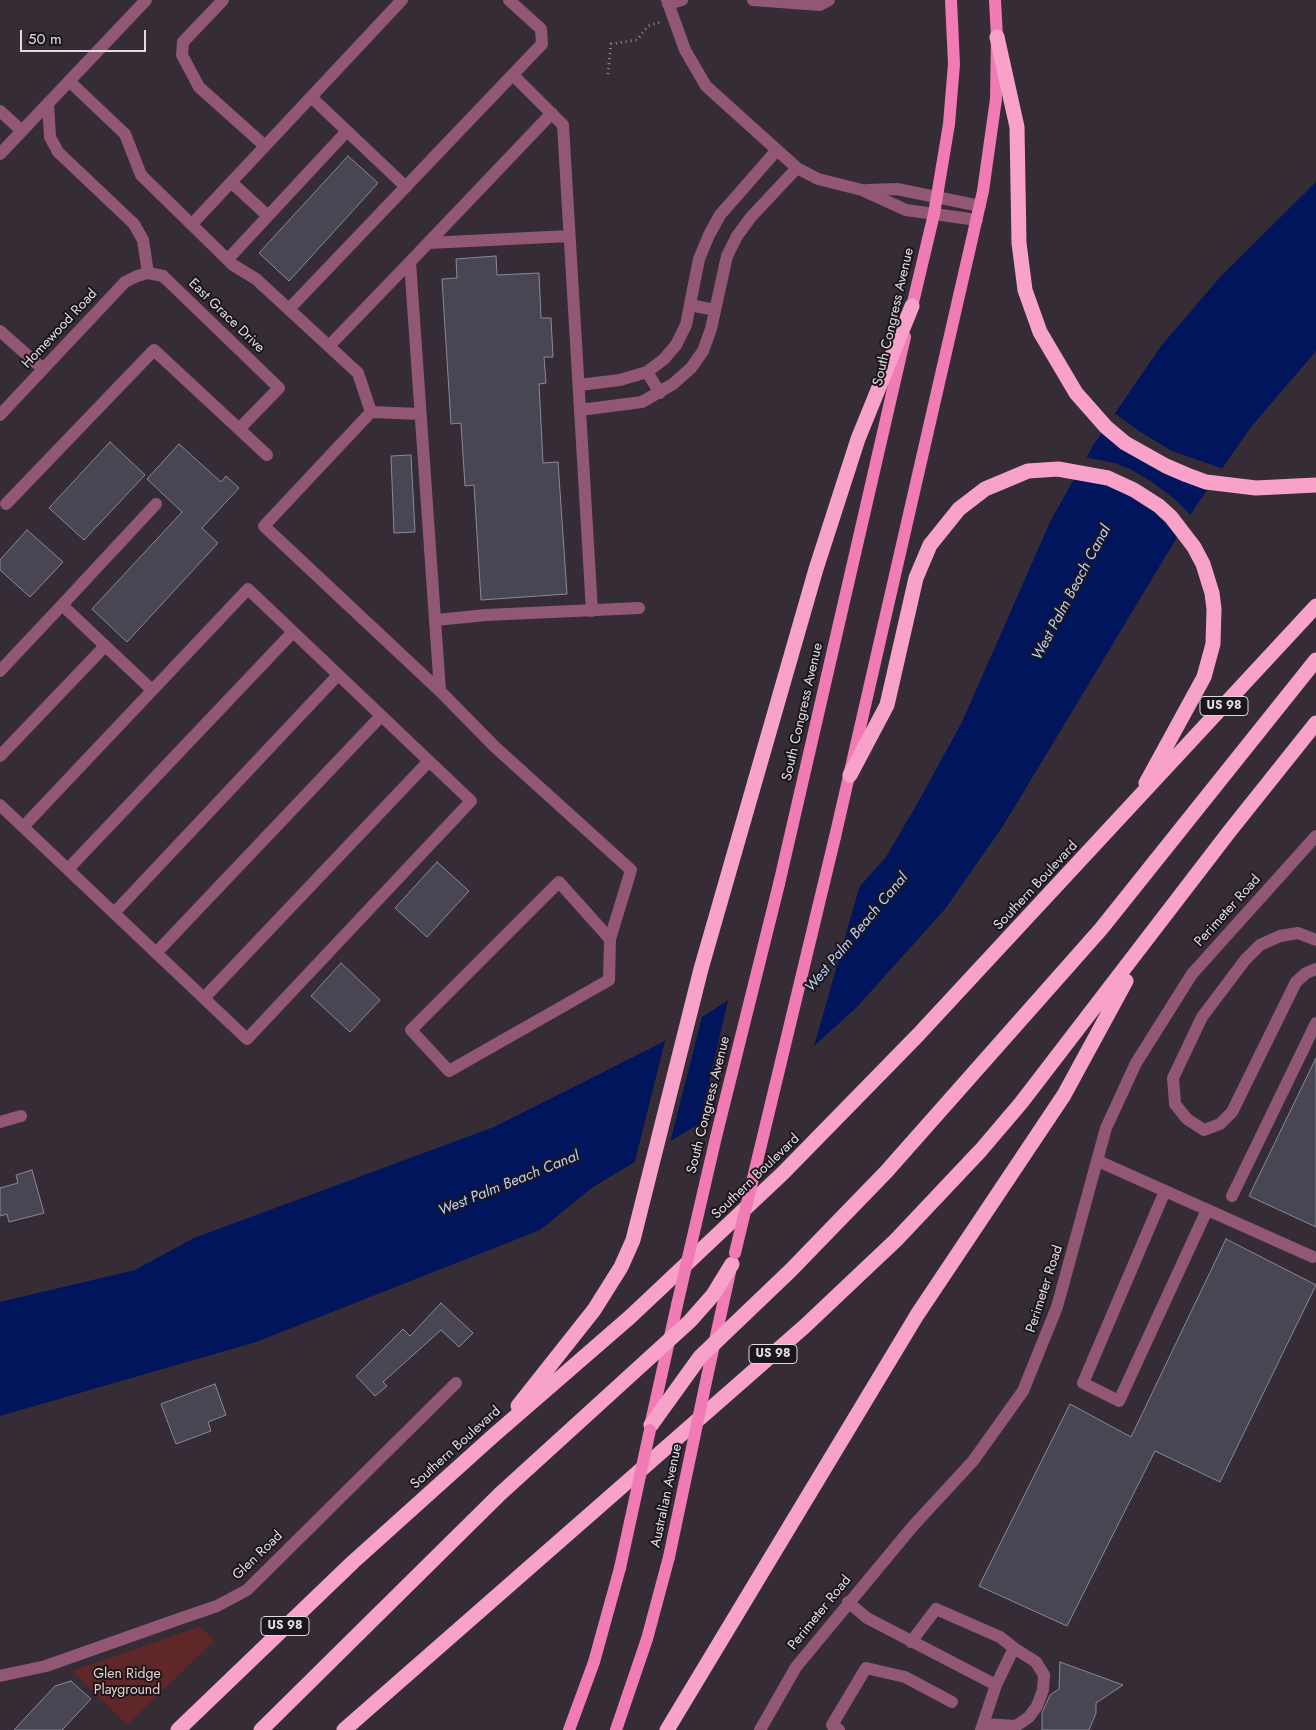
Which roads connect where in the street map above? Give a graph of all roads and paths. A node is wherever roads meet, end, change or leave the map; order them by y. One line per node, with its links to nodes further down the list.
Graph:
1 (146, 0): 15 (street)
2 (223, 0): 22 (street)
3 (402, 0): 16 (street)
4 (509, 0): 14 (street)
5 (682, 0): 10 (street)
6 (753, 0): 7 (street)
7 (829, 0)
8 (951, 0): 29 (main road, South Congress Avenue)
9 (995, 0): 12 (main road)
10 (668, 2): 11 (street)
11 (674, 18): 13 (path); 23 (street)
12 (997, 38): 30 (main road); 56 (highway)
13 (608, 74)
14 (513, 75): 19 (street); 27 (street)
15 (69, 81): 17 (street); 34 (street)
16 (311, 97): 21 (street); 22 (street)
17 (48, 103): 20 (street); 39 (street)
18 (0, 111): 20 (street)
19 (552, 113): 35 (street); 36 (street)
20 (22, 131): 24 (street)
21 (347, 131): 27 (street); 32 (street)
22 (265, 146): 26 (street)
23 (776, 151): 25 (street); 40 (street)
24 (0, 154)
25 (797, 168): 28 (street); 43 (street)
26 (231, 182): 32 (street); 34 (street)
27 (406, 187): 42 (street)
28 (862, 190): 29 (street); 31 (street)
29 (937, 197): 30 (street); 31 (main road, South Congress Avenue)
30 (980, 206): 33 (main road)
31 (934, 214): 33 (street); 41 (main road, South Congress Avenue)
32 (268, 216): 37 (street)
33 (977, 220): 75 (main road)
34 (192, 224): 37 (street)
35 (569, 236): 36 (street); 48 (street)
36 (428, 243): 38 (street)
37 (228, 259): 42 (street)
38 (410, 262): 45 (street); 52 (street)
39 (148, 274): 46 (street, Homewood Road); 54 (street, East Grace Drive)
40 (690, 305): 43 (street); 47 (street)
41 (912, 306): 97 (main road, South Congress Avenue, bridge); 101 (highway)
42 (289, 309): 45 (street)
43 (715, 310): 49 (street)
44 (0, 331): 46 (street)
45 (329, 346): 51 (street)
46 (43, 370): 53 (street, Homewood Road)
47 (647, 372): 48 (street); 49 (street)
48 (578, 385): 50 (street)
49 (660, 393): 50 (street)
50 (580, 410): 62 (street)
51 (371, 412): 52 (street); 70 (street)
52 (420, 414): 63 (street)
53 (0, 415)
54 (239, 429): 55 (street); 57 (street)
55 (267, 455)
56 (1316, 485)
57 (2, 504)
58 (156, 504): 59 (street)
59 (62, 605): 65 (street); 67 (street)
60 (1316, 606): 77 (highway, Southern Boulevard / US 98)
61 (639, 608): 62 (street)
62 (592, 611): 63 (street)
63 (436, 620): 70 (street)
64 (293, 632): 68 (street); 69 (street); 80 (street)
65 (105, 646): 69 (street); 73 (street)
66 (1316, 660): 98 (highway)
67 (0, 671)
68 (338, 675): 71 (street); 81 (street)
69 (152, 690): 78 (street)
70 (440, 691): 83 (street)
71 (381, 716): 74 (street); 85 (street)
72 (1316, 723): 82 (highway, US 98)
73 (0, 756)
74 (429, 761): 87 (street); 87 (street)
75 (850, 775): 77 (highway); 96 (main road, bridge)
76 (0, 805): 78 (street)
77 (1133, 806): 101 (highway, Southern Boulevard / US 98)
78 (23, 827): 80 (street)
79 (1316, 836): 91 (street, Perimeter Road)
80 (68, 869): 81 (street)
81 (114, 913): 85 (street)
82 (1154, 930): 111 (highway, US 98); 114 (highway)
83 (610, 939): 83 (street)
84 (1316, 940): 86 (street)
85 (156, 953): 87 (street)
86 (1316, 970)
87 (204, 998)
88 (1316, 1023): 93 (street)
89 (21, 1116): 90 (street)
90 (0, 1122)
91 (1098, 1161): 92 (street); 102 (street, Perimeter Road)
92 (1165, 1191): 94 (street); 94 (street)
93 (1232, 1196)
94 (1207, 1210): 95 (street)
95 (1313, 1257)
96 (733, 1258): 97 (highway); 98 (main road, Australian Avenue)
97 (670, 1339): 100 (main road, South Congress Avenue); 110 (highway)
98 (715, 1341): 100 (highway); 113 (main road, Australian Avenue, bridge)
99 (456, 1383): 105 (street, Glen Road)
100 (650, 1427): 112 (main road, bridge)
101 (493, 1436): 109 (highway, Southern Boulevard / US 98)
102 (848, 1602): 103 (street); 115 (street, Perimeter Road)
103 (911, 1642): 104 (street); 106 (street)
104 (1014, 1648): 106 (street); 108 (street)
105 (0, 1676)
106 (996, 1685): 108 (street)
107 (952, 1702): 116 (street)
108 (982, 1727)
109 (178, 1730)
110 (261, 1730)
111 (344, 1730)
112 (569, 1730)
113 (616, 1730)
114 (667, 1730)
115 (760, 1730)
116 (839, 1730)

